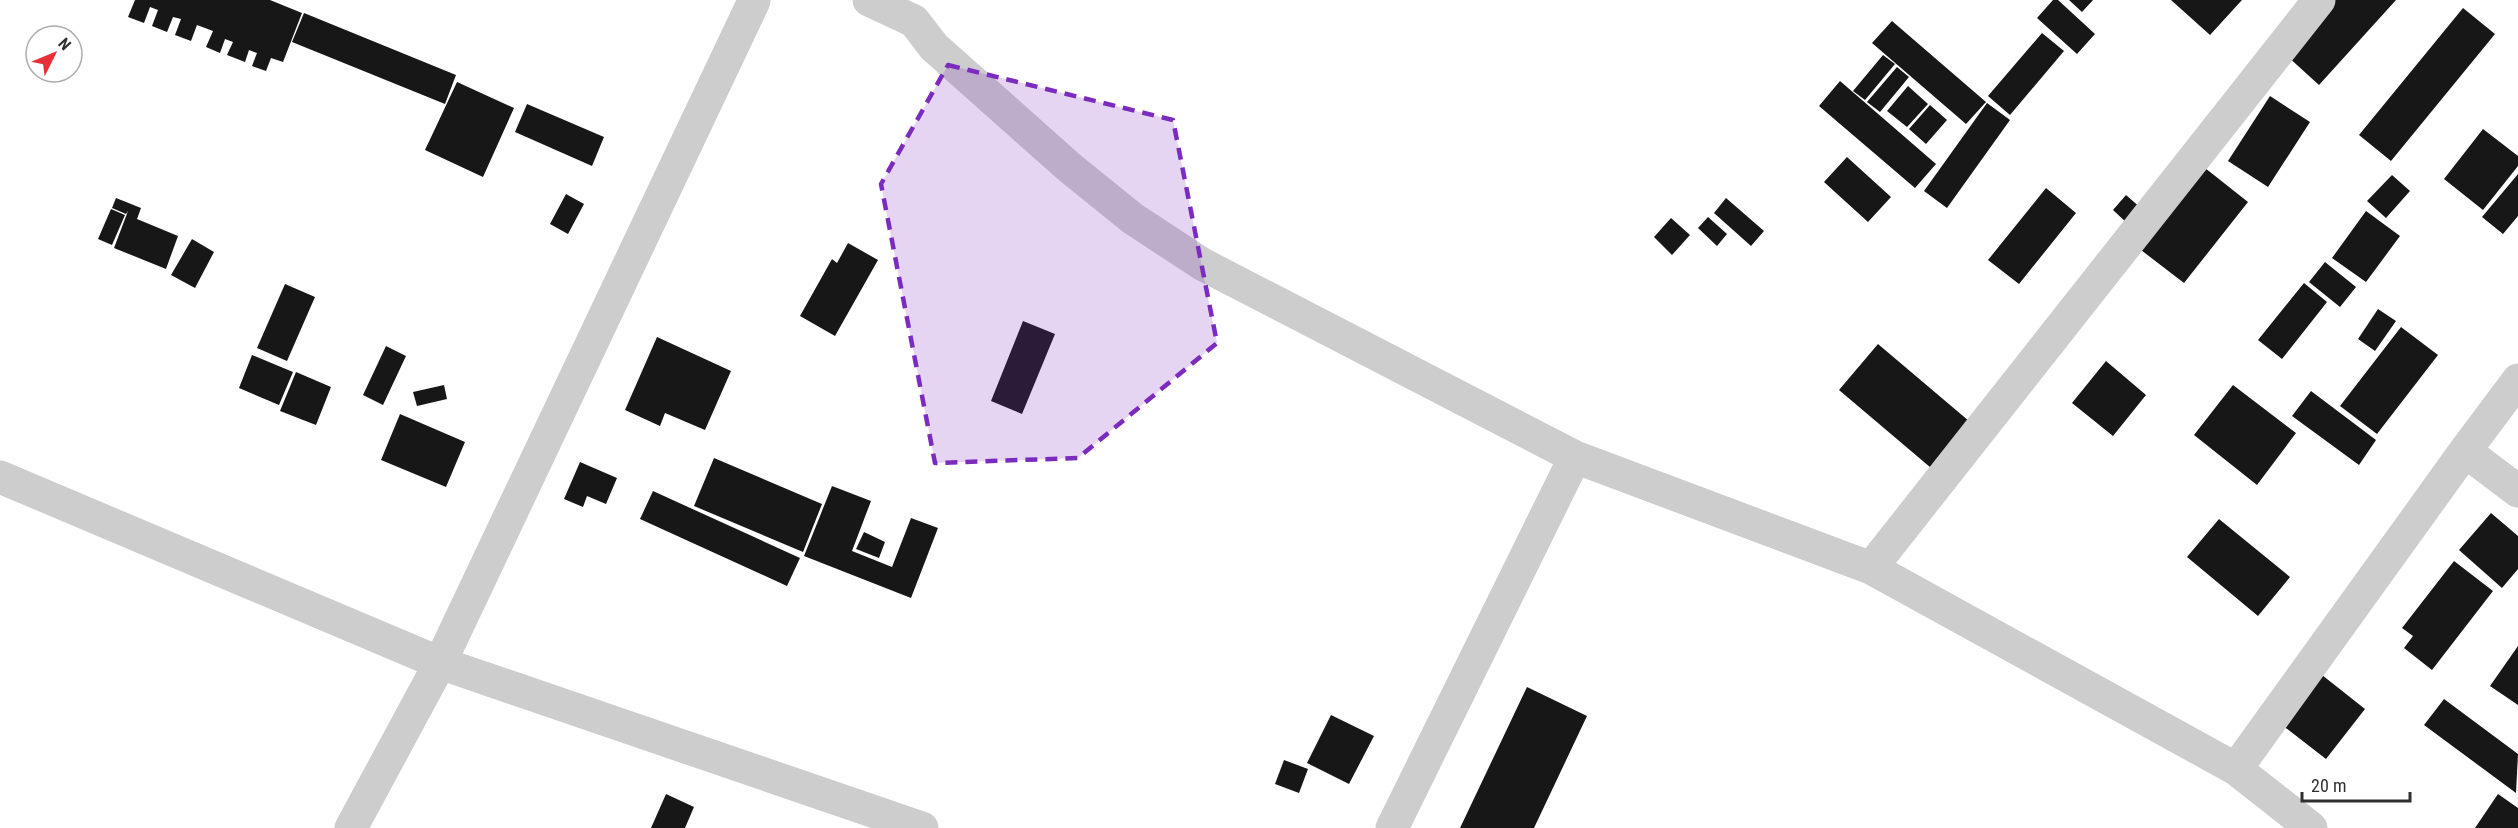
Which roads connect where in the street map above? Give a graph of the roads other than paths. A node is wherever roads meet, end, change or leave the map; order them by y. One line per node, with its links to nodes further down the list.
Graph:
1 (753, 0): 2 (street); 11 (street)
2 (764, 0)
3 (869, 0): 7 (street)
4 (2319, 0): 10 (street)
5 (2518, 380): 6 (street)
6 (2464, 451): 9 (street); 12 (street)
7 (1575, 457): 10 (street); 15 (street)
8 (0, 477): 11 (street)
9 (2518, 491)
10 (1870, 568): 12 (street)
11 (440, 663): 13 (street); 14 (street)
12 (2236, 769): 16 (street)
13 (351, 828)
14 (922, 828)
15 (1392, 828)
16 (2311, 828)

